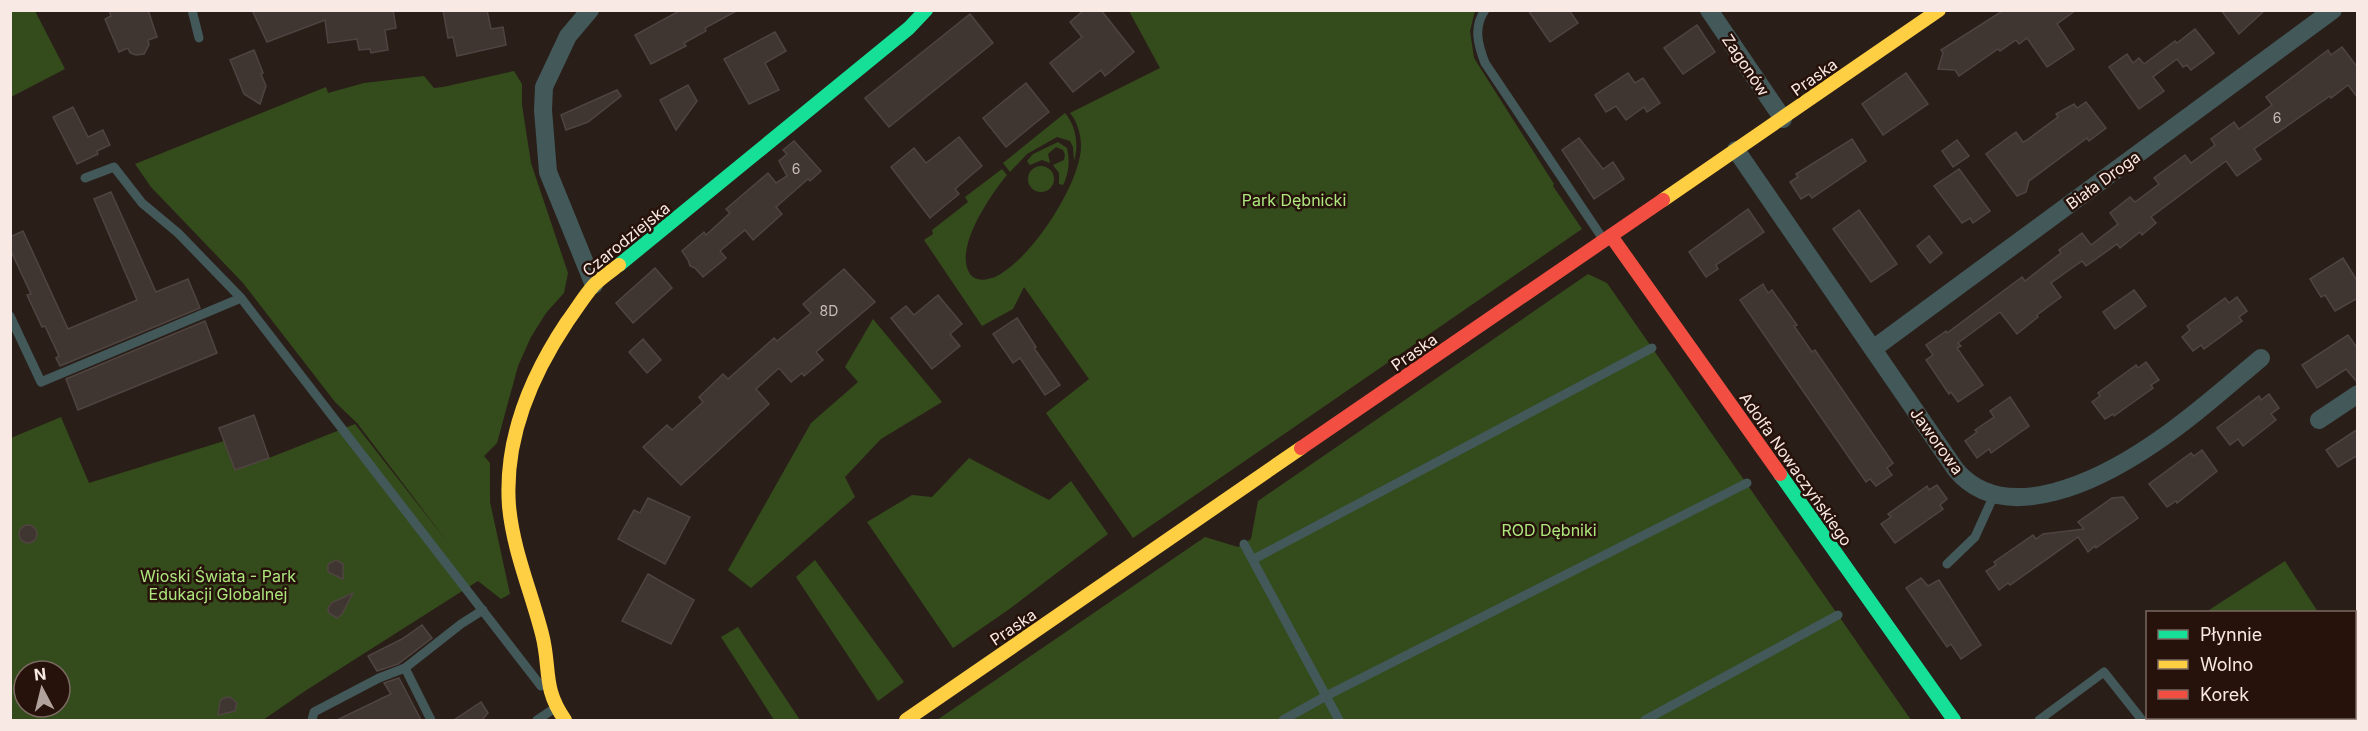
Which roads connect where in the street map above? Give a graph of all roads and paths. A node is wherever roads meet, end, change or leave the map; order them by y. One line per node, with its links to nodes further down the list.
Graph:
1 (192, 10): 9 (lane)
2 (590, 10): 14 (street)
3 (926, 10): 14 (street, Czarodziejska)
4 (1485, 10): 13 (lane)
5 (1709, 10): 10 (street, Zagonów)
6 (1940, 10): 8 (street, Praska)
7 (2333, 10): 18 (street, Biała Droga)
8 (1917, 18): 10 (street, Praska)
9 (199, 38)
10 (1783, 118): 11 (street, Praska)
11 (1736, 150): 13 (street, Praska); 18 (street, Jaworowa)
12 (85, 178): 15 (lane)
13 (1608, 238): 36 (street, Praska); 40 (street, Adolfa Nowaczyńskiego)
14 (594, 285): 31 (street, Czarodziejska)
15 (241, 298): 16 (lane); 27 (lane)
16 (10, 316)
17 (1652, 348): 25 (lane)
18 (1873, 349): 23 (street, Jaworowa)
19 (2261, 358): 23 (street, Jaworowa)
20 (2358, 394): 21 (street)
21 (2319, 420)
22 (1747, 483): 30 (lane)
23 (1994, 495): 26 (lane)
24 (1244, 544): 25 (lane)
25 (1254, 559): 30 (lane)
26 (1947, 564)
27 (483, 610): 29 (lane); 31 (lane)
28 (1838, 615): 39 (lane)
29 (405, 668): 32 (lane); 33 (lane)
30 (1326, 696): 37 (lane); 38 (lane)
31 (552, 701): 34 (lane); 35 (street)
32 (312, 720)
33 (431, 720)
34 (537, 720)
35 (565, 720)
36 (906, 720)
37 (1282, 720)
38 (1339, 720)
39 (1645, 720)
40 (1954, 720)
41 (2039, 720): 42 (lane)
42 (2142, 720)

